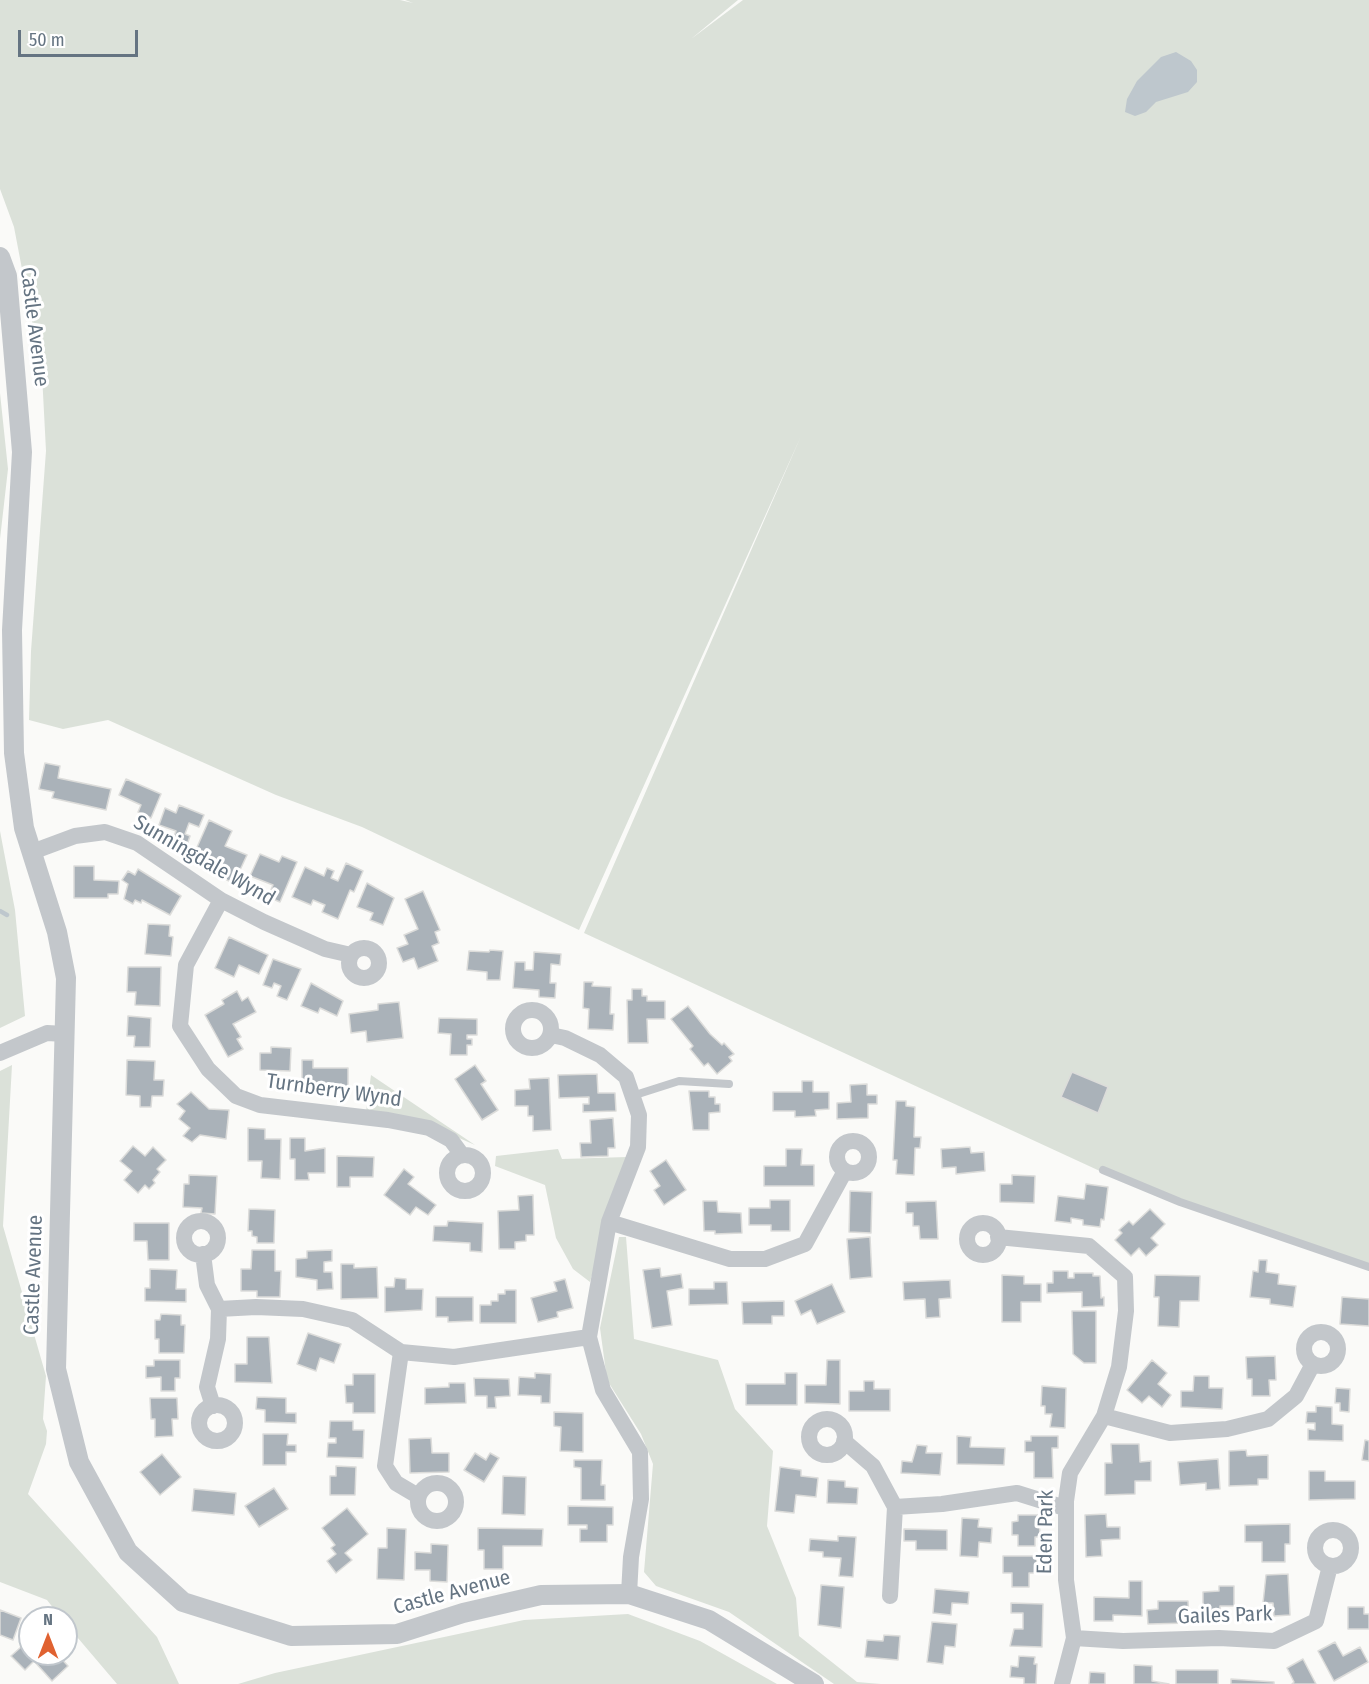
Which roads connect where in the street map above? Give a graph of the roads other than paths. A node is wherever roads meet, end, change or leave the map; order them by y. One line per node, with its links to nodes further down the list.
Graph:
1 (0, 257): 2 (street, Castle Avenue)
2 (9, 375): 3 (street, Castle Avenue)
3 (32, 852): 4 (street, Sunningdale Wynd); 6 (street, Castle Avenue)
4 (221, 900): 5 (street, Sunningdale Wynd); 11 (street, Turnberry Wynd)
5 (351, 955)
6 (65, 1034): 8 (street); 29 (street, Castle Avenue)
7 (551, 1035): 10 (street)
8 (0, 1053)
9 (729, 1084): 10 (lane)
10 (632, 1096): 14 (street)
11 (462, 1155)
12 (1103, 1170): 17 (lane)
13 (845, 1171): 14 (street)
14 (609, 1222): 19 (street)
15 (998, 1237): 23 (street, Eden Park)
16 (203, 1254): 18 (street)
17 (1369, 1267)
18 (219, 1310): 20 (street); 22 (street)
19 (589, 1337): 20 (street); 29 (street)
20 (401, 1352): 25 (street)
21 (1313, 1364): 23 (street)
22 (213, 1406)
23 (1104, 1416): 27 (street, Eden Park)
24 (844, 1442): 26 (street)
25 (418, 1496)
26 (895, 1507): 27 (street); 30 (street)
27 (1065, 1508): 31 (street, Eden Park)
28 (1330, 1566): 31 (street, Gailes Park)
29 (629, 1594): 32 (street, Castle Avenue)
30 (890, 1596)
31 (1074, 1638): 33 (street, Eden Park)
32 (814, 1684)
33 (1062, 1684)

